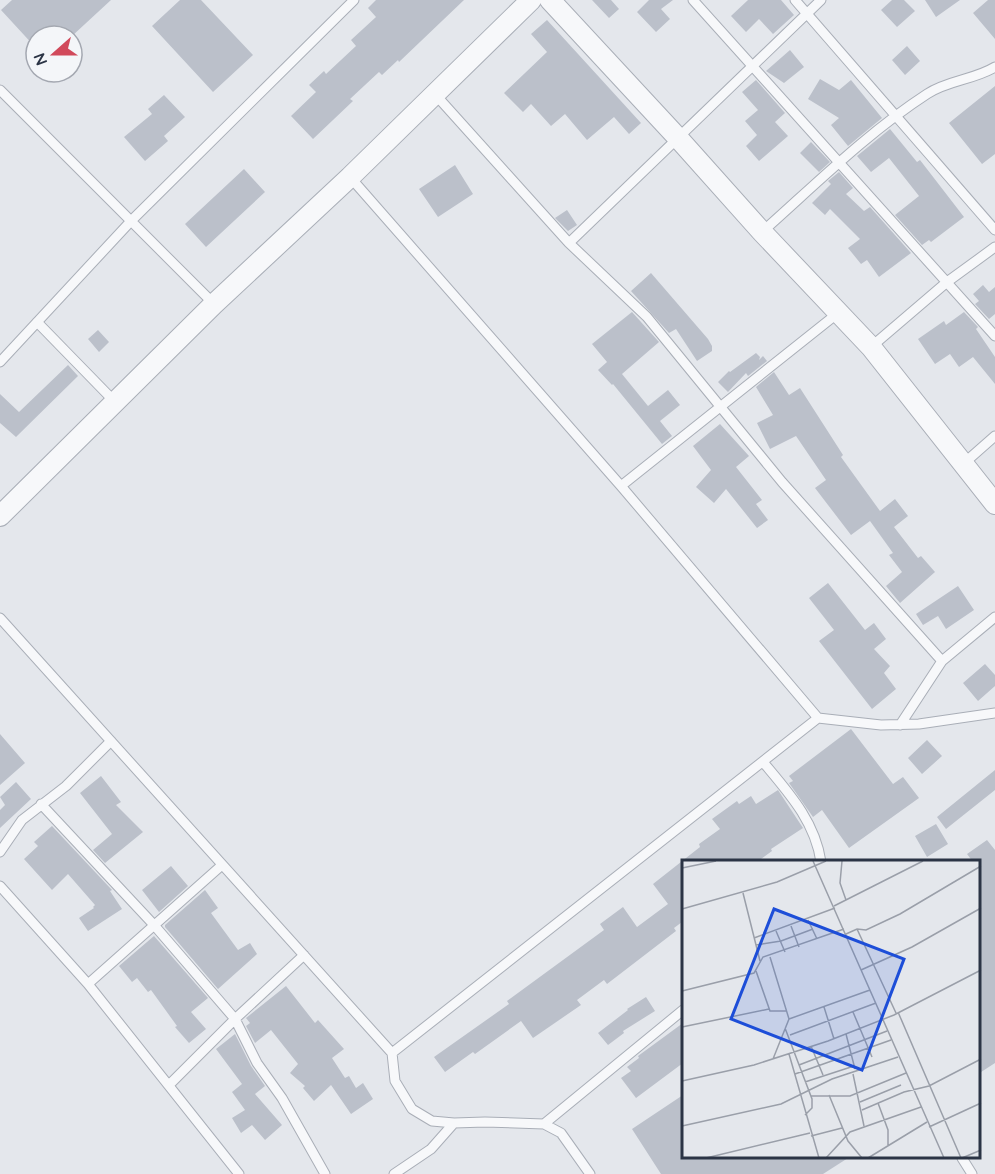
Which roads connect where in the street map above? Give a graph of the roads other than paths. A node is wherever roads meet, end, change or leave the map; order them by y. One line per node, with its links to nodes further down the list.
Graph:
1 (354, 0): 17 (lane)
2 (531, 0): 12 (street)
3 (550, 0): 14 (street)
4 (693, 0): 8 (lane)
5 (795, 0): 7 (lane)
6 (821, 0): 7 (lane)
7 (807, 14): 8 (lane); 13 (lane)
8 (753, 66): 14 (lane); 15 (lane)
9 (992, 69): 10 (lane); 13 (lane)
10 (995, 79)
11 (0, 90): 17 (lane)
12 (434, 93): 16 (street); 20 (lane)
13 (895, 115): 15 (lane); 18 (lane)
14 (678, 138): 19 (street); 20 (lane)
15 (840, 163): 19 (lane); 22 (lane)
16 (351, 177): 23 (street); 33 (lane)
17 (131, 221): 23 (lane); 25 (lane)
18 (995, 230)
19 (762, 232): 24 (street)
20 (568, 243): 30 (lane)
21 (995, 247): 22 (lane)
22 (947, 282): 26 (lane); 27 (lane)
23 (214, 304): 29 (street)
24 (838, 313): 27 (street); 30 (lane)
25 (37, 322): 28 (lane); 29 (lane)
26 (995, 336)
27 (871, 347): 32 (street)
28 (0, 362)
29 (115, 402): 35 (street)
30 (722, 406): 33 (lane); 38 (lane)
31 (995, 436): 32 (lane)
32 (962, 465): 34 (street)
33 (621, 486): 40 (lane)
34 (995, 504)
35 (0, 516)
36 (995, 617): 38 (lane)
37 (0, 618): 42 (lane)
38 (942, 661): 41 (lane)
39 (995, 713): 41 (lane)
40 (818, 718): 41 (lane); 43 (lane)
41 (900, 725)
42 (111, 741): 44 (lane); 47 (lane)
43 (762, 762): 46 (lane); 54 (lane)
44 (41, 804): 45 (lane); 49 (lane)
45 (0, 852)
46 (820, 860)
47 (222, 865): 49 (lane); 50 (lane)
48 (0, 886): 51 (lane)
49 (154, 925): 51 (lane); 53 (lane)
50 (304, 956): 53 (lane); 54 (lane)
51 (88, 984): 55 (lane)
52 (682, 1011): 57 (lane)
53 (235, 1019): 55 (lane); 60 (lane)
54 (392, 1053): 56 (lane)
55 (169, 1085): 59 (lane)
56 (454, 1124): 57 (lane); 61 (lane)
57 (544, 1124): 62 (lane)
58 (963, 1159): 63 (lane)
59 (239, 1174)
60 (325, 1174)
61 (394, 1174)
62 (590, 1174)
63 (972, 1174)

